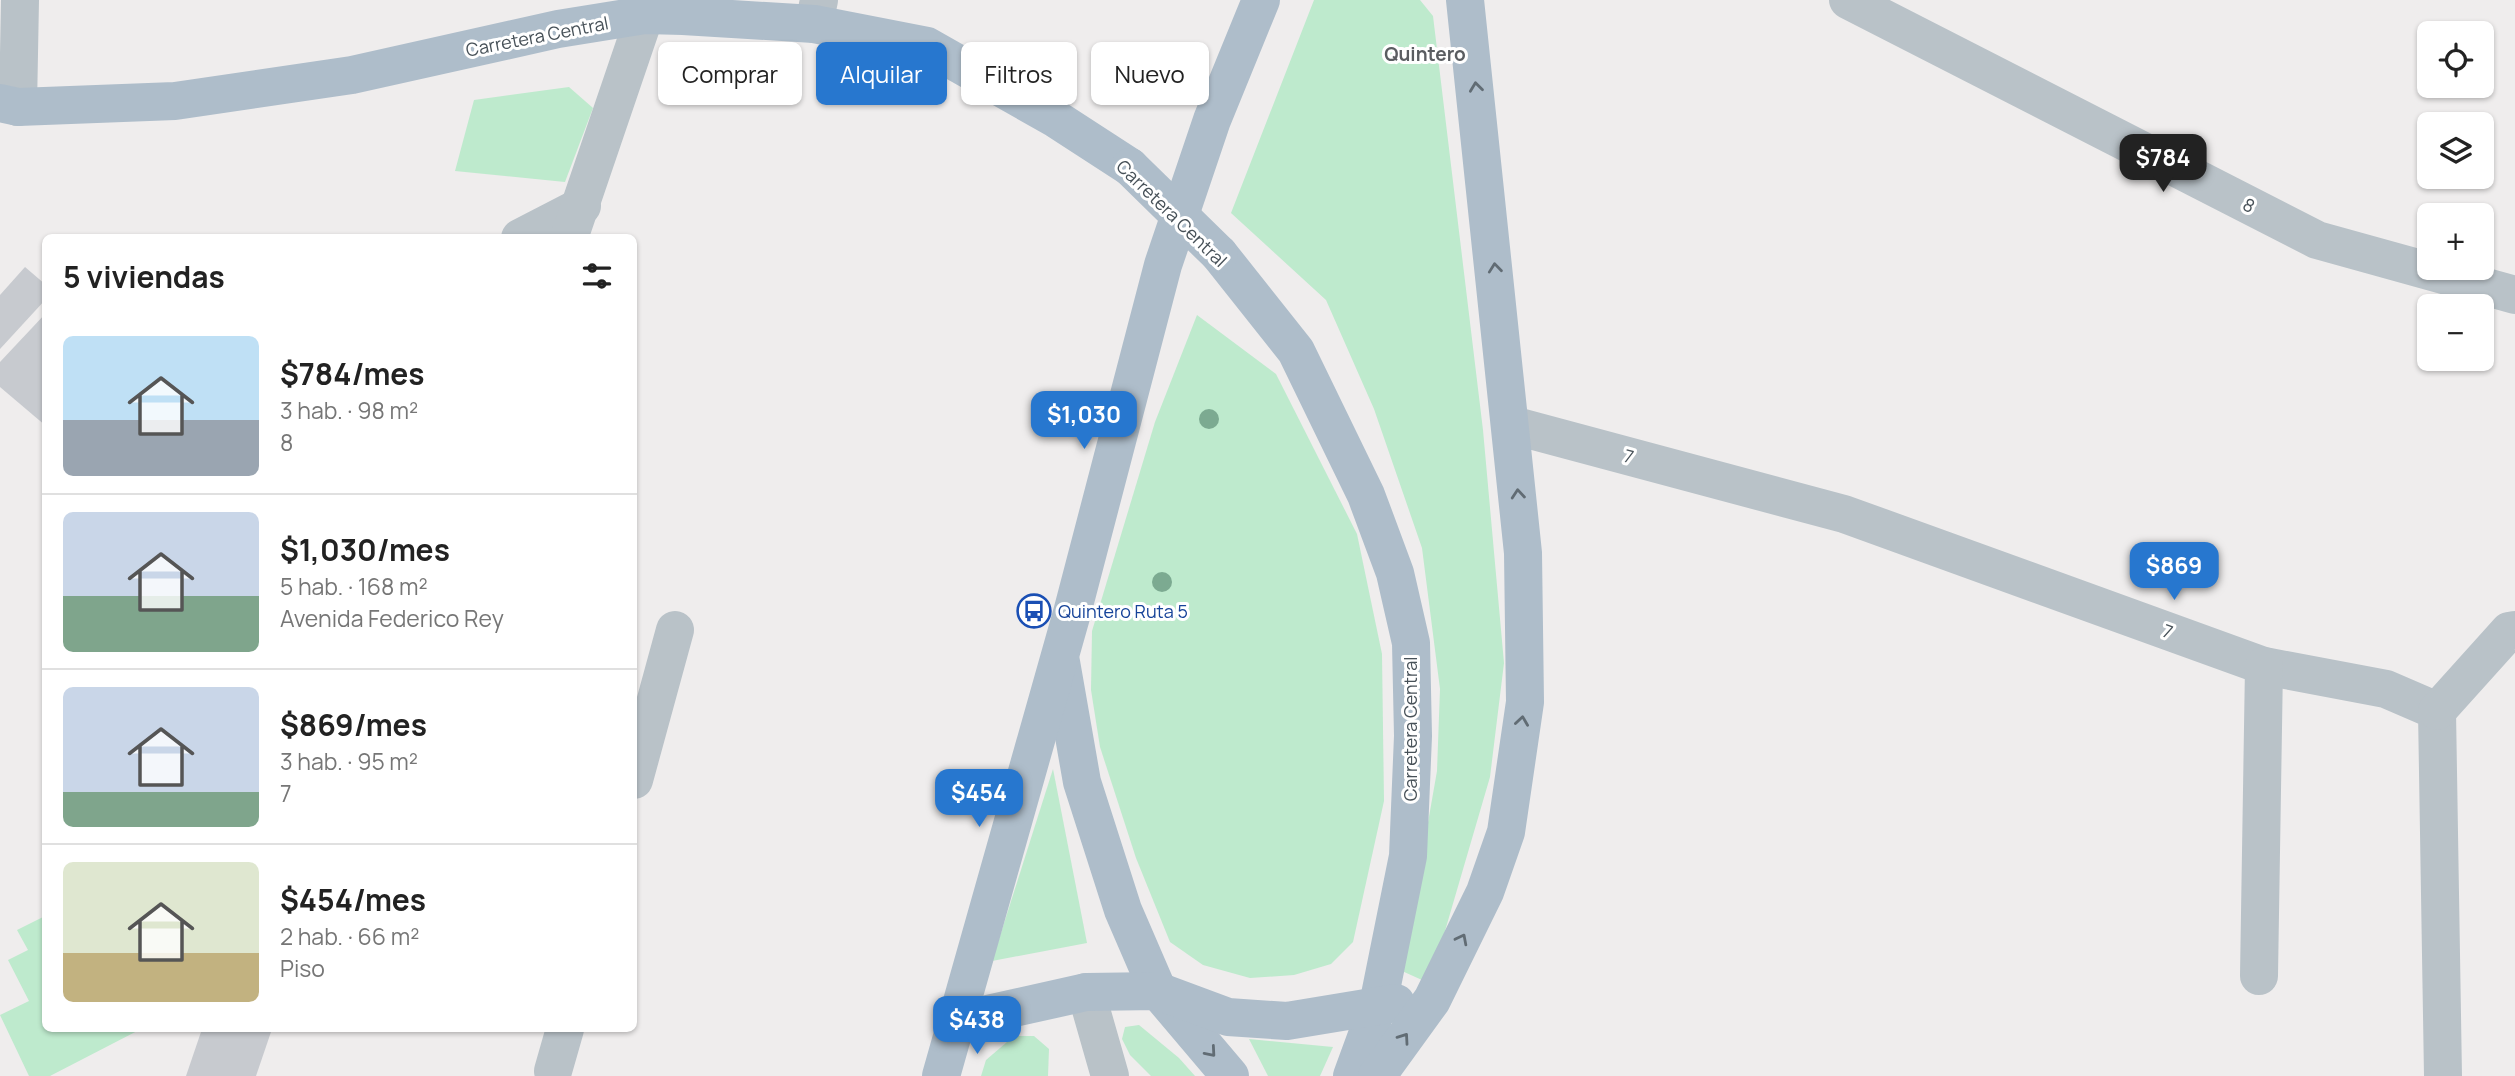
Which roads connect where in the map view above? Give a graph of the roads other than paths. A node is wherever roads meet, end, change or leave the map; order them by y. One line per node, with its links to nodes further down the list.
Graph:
1 (20, 0): 7 (street)
2 (1465, 0): 11 (main road, one-way to 2)
3 (1848, 0): 10 (street, 8)
4 (1261, 2): 14 (main road)
5 (816, 12): 6 (main road, Carretera Central); 22 (main road, Carretera Central, bridge)
6 (645, 15): 7 (main road, Carretera Central); 8 (street)
7 (9, 105)
8 (575, 222): 9 (street)
9 (534, 234)
10 (2515, 295)
11 (1511, 425): 15 (street, 7); 21 (main road, one-way to 11)
12 (675, 630): 17 (street)
13 (2515, 631): 16 (street)
14 (1059, 654): 19 (main road); 23 (main road)
15 (2264, 666): 16 (street, 7); 18 (street)
16 (2437, 711): 31 (street)
17 (637, 769)
18 (2259, 976)
19 (1158, 991): 20 (main road); 22 (main road); 28 (main road, one-way to 28)
20 (1086, 992): 23 (main road); 27 (street)
21 (1432, 1000): 22 (main road); 30 (main road, one-way to 21)
22 (1378, 1005): 29 (main road, Carretera Central)
23 (956, 1021): 26 (main road)
24 (564, 1032): 25 (street)
25 (557, 1074)
26 (941, 1076)
27 (1110, 1076)
28 (1230, 1076)
29 (1352, 1076)
30 (1377, 1076)
31 (2443, 1076)

